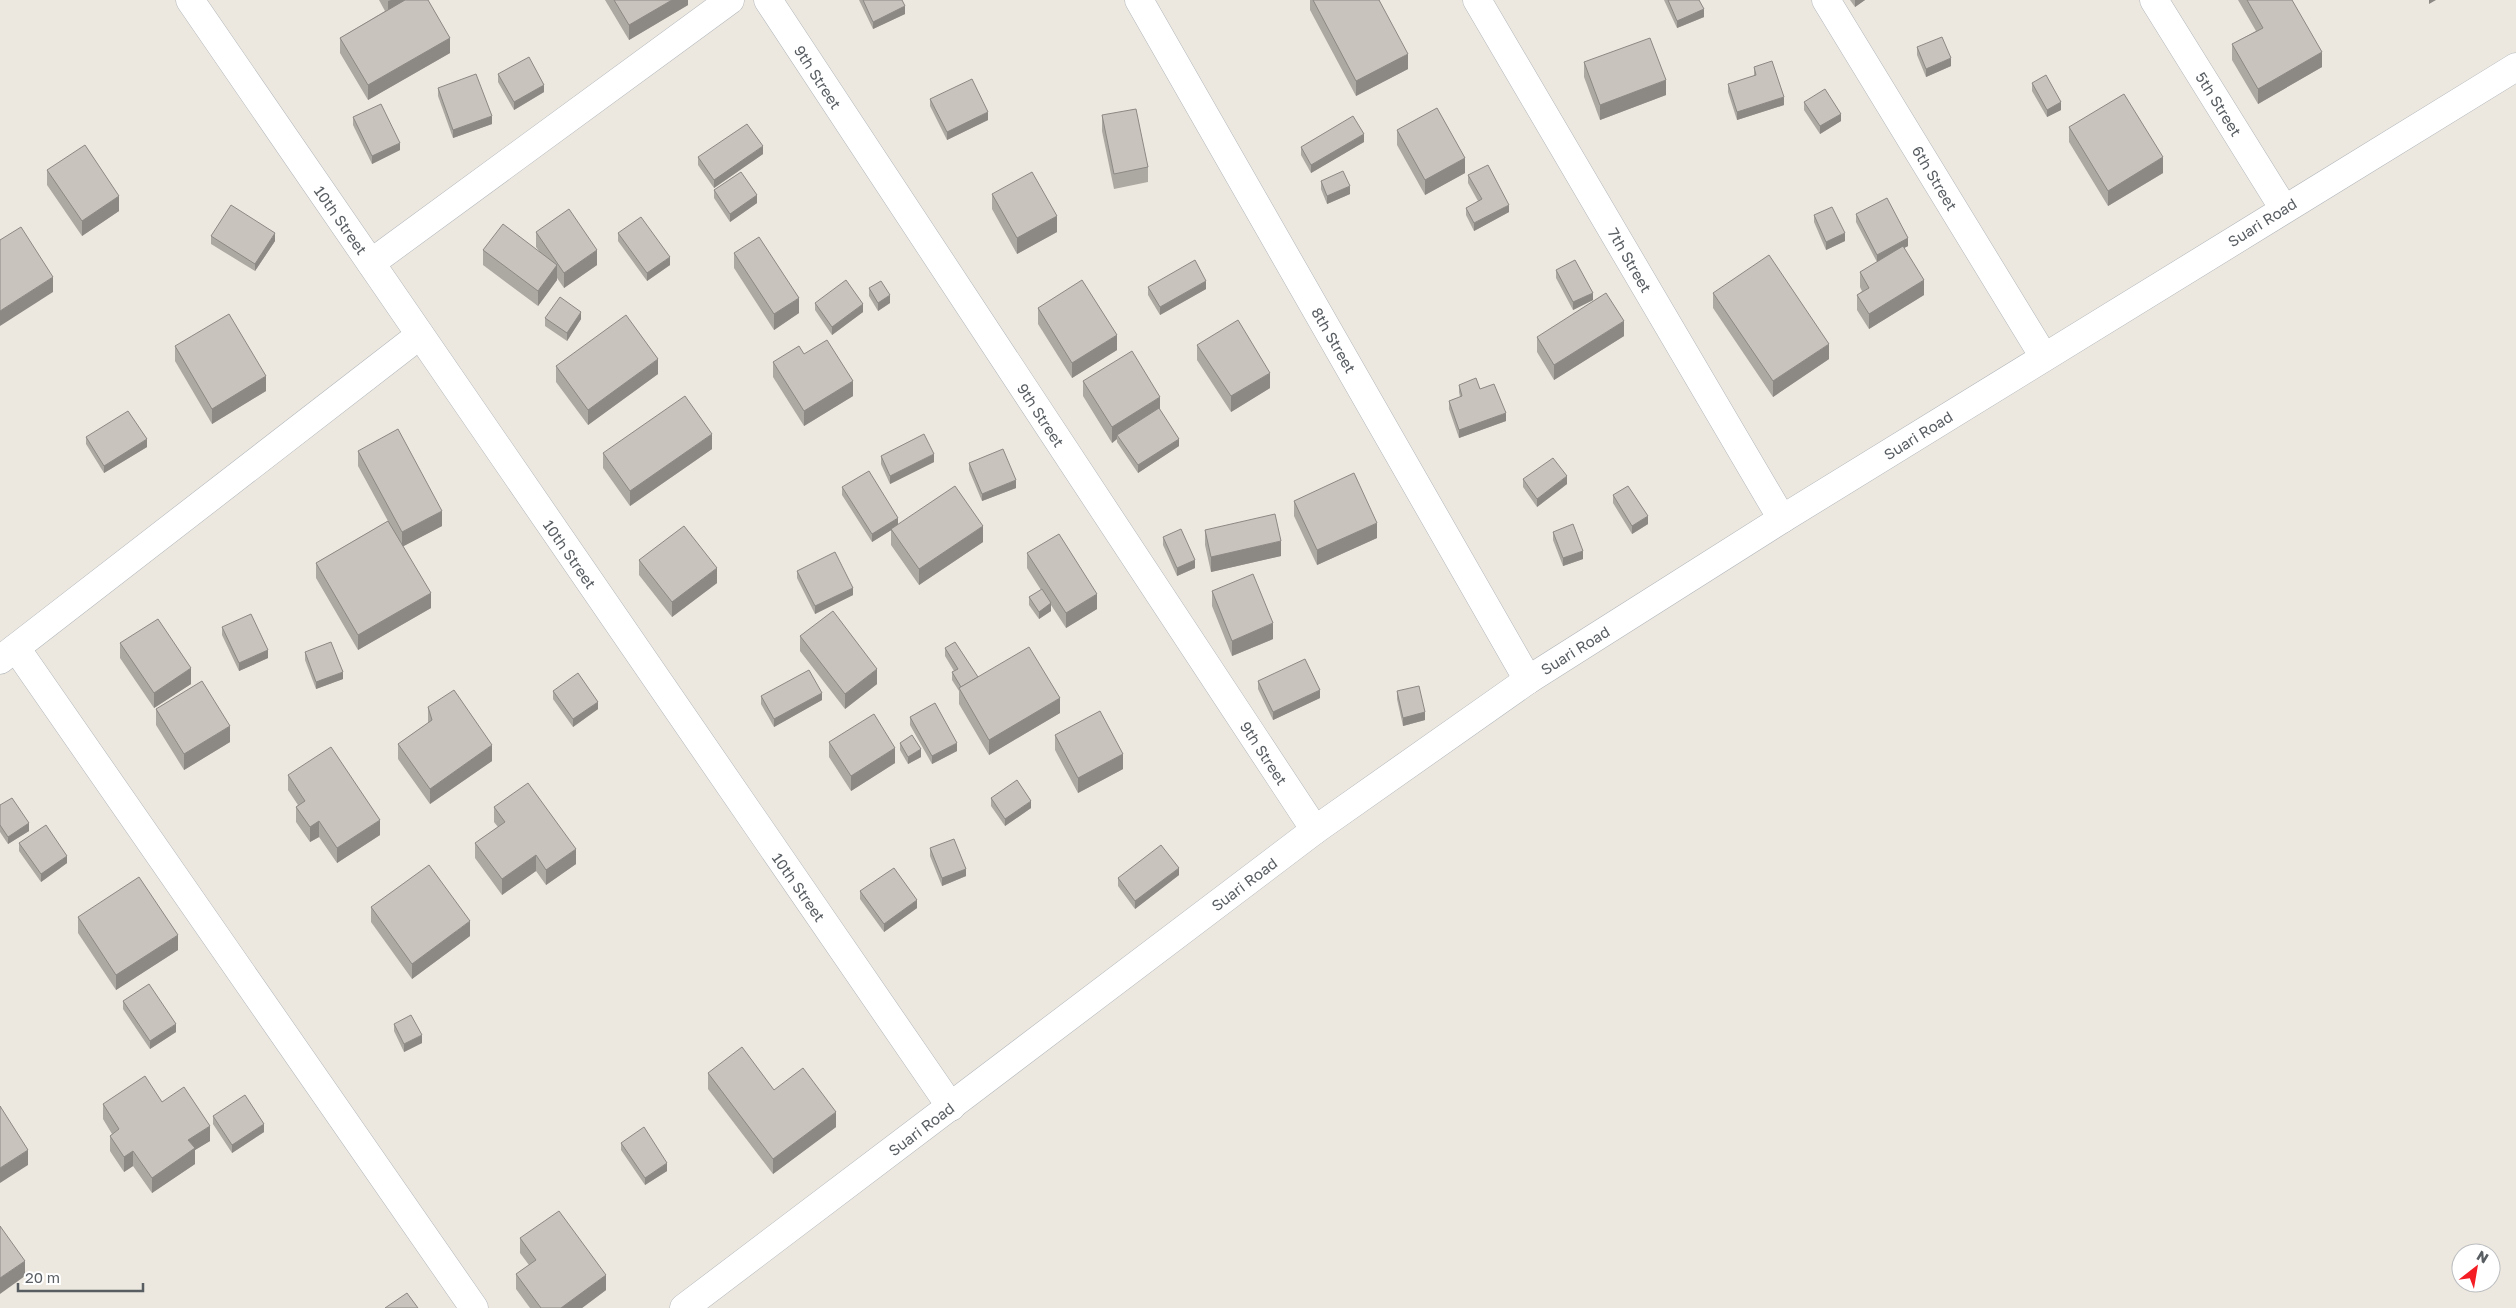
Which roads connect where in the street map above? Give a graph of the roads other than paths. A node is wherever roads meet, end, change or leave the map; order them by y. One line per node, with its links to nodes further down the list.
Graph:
1 (190, 0): 10 (street, 10th Street)
2 (730, 0): 10 (street)
3 (768, 0): 16 (street, 9th Street)
4 (1139, 0): 15 (street, 8th Street)
5 (1477, 0): 13 (street, 7th Street)
6 (1826, 0): 12 (street, 6th Street)
7 (2154, 0): 9 (street, 5th Street)
8 (2516, 67): 9 (street, Suari Road)
9 (2284, 209): 12 (street, Suari Road)
10 (371, 263): 11 (street, 10th Street)
11 (420, 335): 14 (street); 17 (street, 10th Street)
12 (2044, 357): 13 (street, Suari Road)
13 (1782, 519): 15 (street, Suari Road)
14 (8, 654): 18 (street)
15 (1528, 680): 16 (street, Suari Road)
16 (1315, 830): 17 (street, Suari Road)
17 (951, 1107): 19 (street, Suari Road)
18 (474, 1308)
19 (684, 1308)

